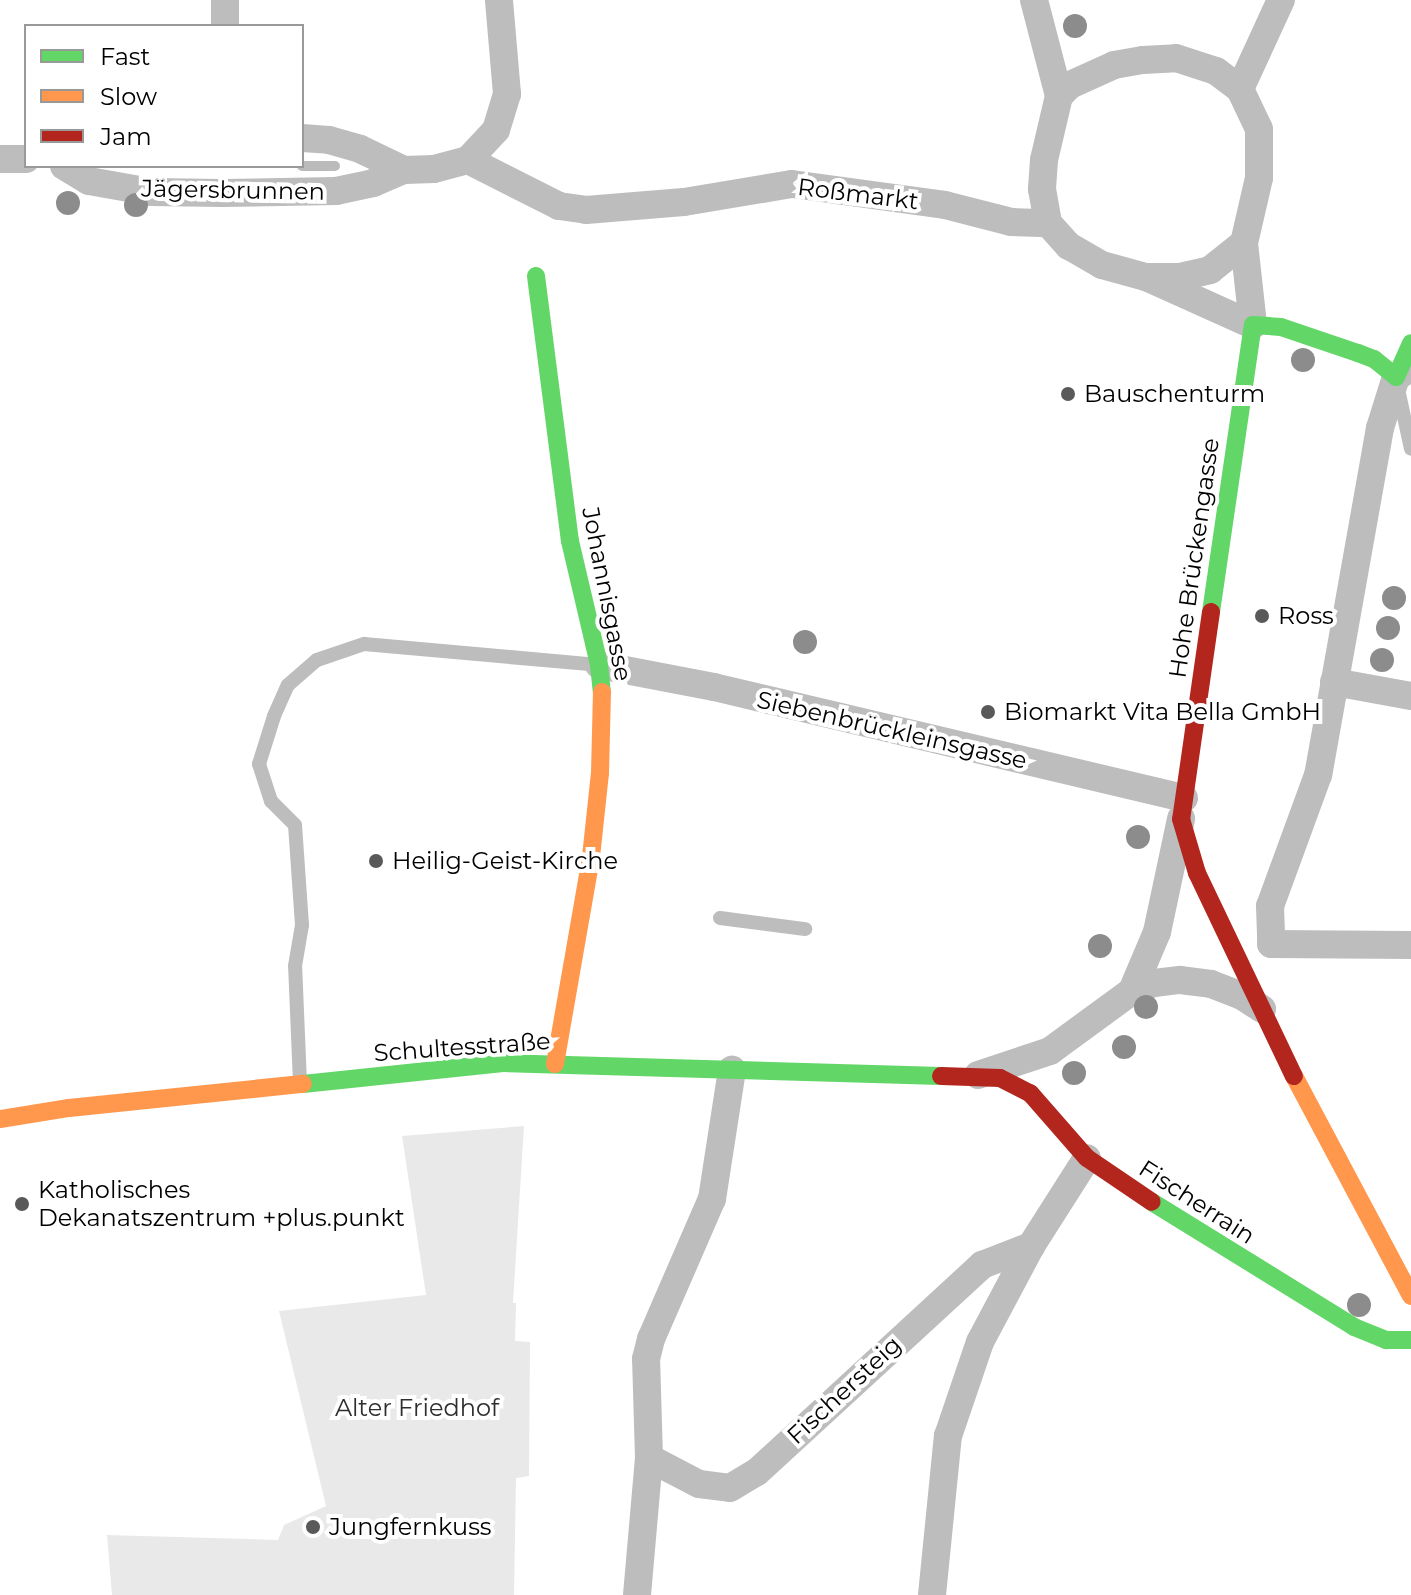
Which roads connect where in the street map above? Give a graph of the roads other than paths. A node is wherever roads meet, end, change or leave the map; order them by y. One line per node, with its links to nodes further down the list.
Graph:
1 (225, 0): 5 (street)
2 (499, 0): 11 (street)
3 (1034, 0): 7 (street)
4 (1281, 0): 6 (street)
5 (225, 24)
6 (1240, 89): 7 (street); 15 (street)
7 (1059, 96): 14 (street)
8 (304, 138): 13 (street)
9 (0, 159): 10 (street)
10 (24, 159)
11 (468, 160): 13 (street, Jägersbrunnen); 14 (street, Roßmarkt)
12 (67, 168): 13 (street, Jägersbrunnen)
13 (404, 170)
14 (1048, 223): 17 (street)
15 (1244, 243): 17 (street); 18 (street)
16 (536, 276): 22 (street, Johannisgasse)
17 (1146, 277): 18 (street)
18 (1253, 325): 20 (street); 25 (street, Hohe Brückengasse)
19 (1411, 343): 20 (street)
20 (1406, 378): 21 (lane); 23 (street)
21 (1411, 449)
22 (599, 665): 25 (street, Siebenbrückleinsgasse); 32 (street, Johannisgasse); 35 (lane)
23 (1334, 682): 24 (street); 29 (street)
24 (1411, 696)
25 (1182, 808): 29 (street); 30 (street)
26 (720, 918): 27 (lane)
27 (805, 929)
28 (1411, 945): 29 (street)
29 (1253, 948): 31 (street)
30 (1132, 991): 31 (street); 34 (street)
31 (1262, 1009): 39 (street)
32 (555, 1064): 33 (street, Schultesstraße); 35 (street, Schultesstraße)
33 (732, 1070): 34 (street, Schultesstraße); 41 (street)
34 (977, 1075): 37 (street, Fischerrain)
35 (300, 1084): 36 (street, Schultesstraße)
36 (0, 1119)
37 (1087, 1158): 38 (street); 40 (street, Fischerrain)
38 (1031, 1246): 41 (street, Fischersteig); 43 (street)
39 (1411, 1296)
40 (1411, 1340)
41 (649, 1458): 42 (street)
42 (637, 1595)
43 (932, 1595)

